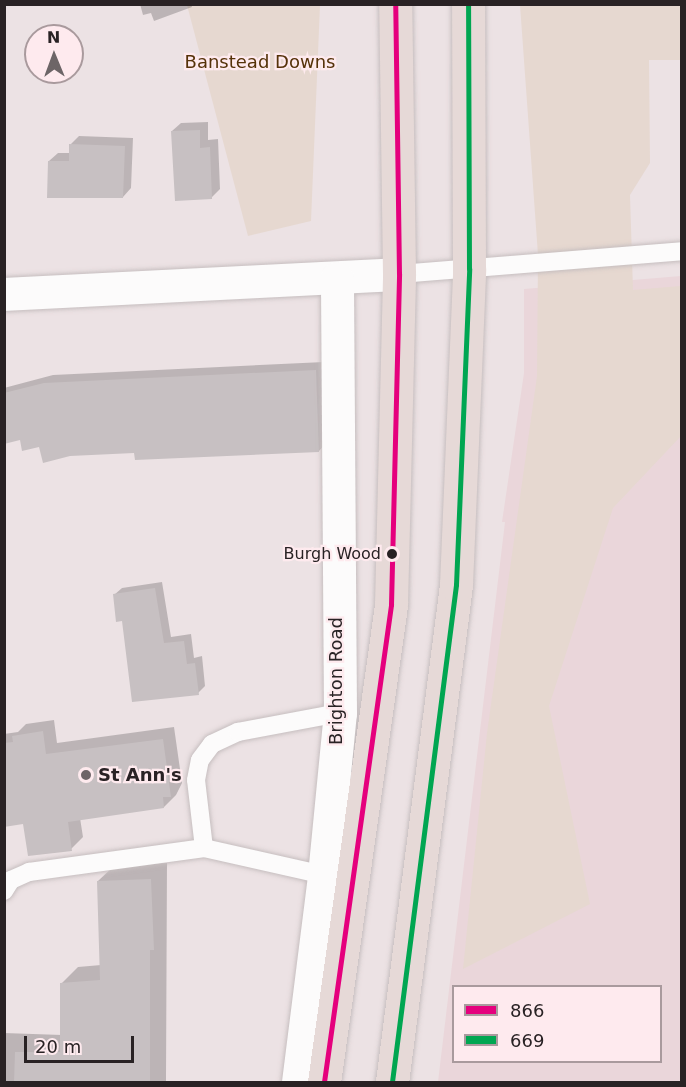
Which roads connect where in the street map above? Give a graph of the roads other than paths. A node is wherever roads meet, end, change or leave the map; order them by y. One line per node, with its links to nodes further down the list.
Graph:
1 (395, 4): 5 (highway, Brighton Road)
2 (468, 4): 4 (highway)
3 (681, 251): 4 (lane)
4 (469, 269): 5 (lane); 14 (highway)
5 (399, 274): 6 (street); 13 (highway, Brighton Road)
6 (337, 278): 7 (street); 8 (street, Brighton Road)
7 (4, 294)
8 (340, 713): 9 (lane); 10 (street, Brighton Road)
9 (204, 848): 10 (lane); 11 (lane)
10 (324, 875): 12 (street, Brighton Road)
11 (4, 891)
12 (298, 1083)
13 (324, 1083)
14 (392, 1083)

